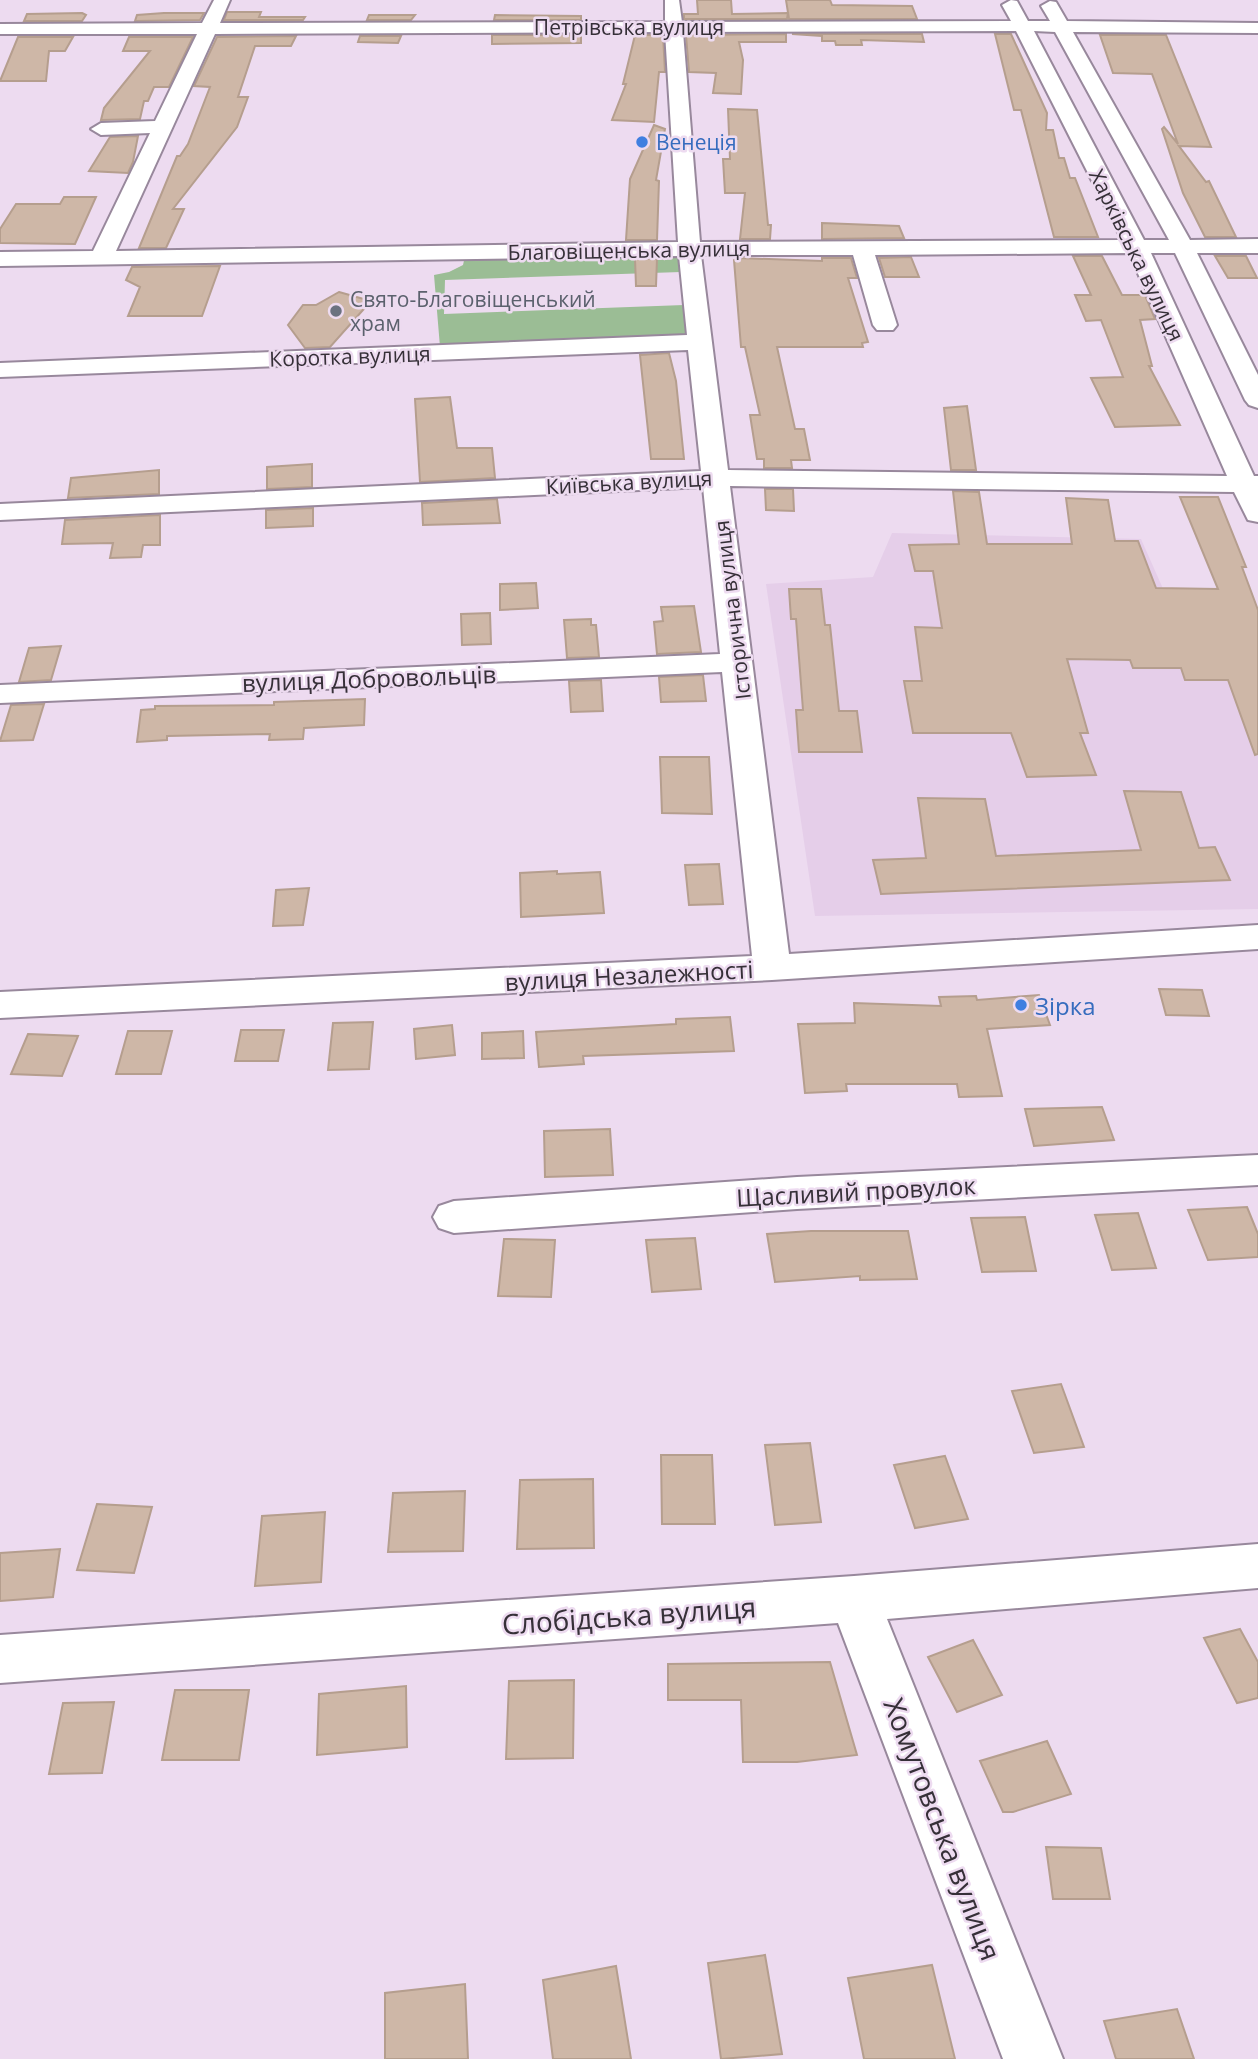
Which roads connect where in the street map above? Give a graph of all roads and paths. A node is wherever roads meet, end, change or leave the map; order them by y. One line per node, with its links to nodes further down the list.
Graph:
1 (222, 0): 9 (street)
2 (1009, 0): 5 (street, Харківська вулиця)
3 (1047, 0): 6 (street, Харківська вулиця)
4 (672, 13): 5 (street, Петрівська вулиця); 9 (street, Петрівська вулиця); 15 (street, Історична вулиця)
5 (1020, 26): 6 (street, Петрівська вулиця); 14 (street, Харківська вулиця)
6 (1059, 27): 8 (street, Петрівська вулиця); 12 (street, Харківська вулиця)
7 (0, 29): 9 (street, Петрівська вулиця)
8 (1258, 29)
9 (207, 30): 10 (street)
10 (162, 127): 11 (street); 17 (street)
11 (101, 129)
12 (1183, 246): 13 (street, Благовіщенська вулиця); 14 (street, Благовіщенська вулиця); 22 (street, Харківська вулиця)
13 (1258, 246)
14 (1137, 247): 16 (street, Благовіщенська вулиця); 24 (street, Харківська вулиця)
15 (689, 248): 16 (street, Благовіщенська вулиця); 17 (street, Благовіщенська вулиця); 20 (street, Історична вулиця)
16 (862, 248): 19 (street)
17 (101, 257): 18 (street, Благовіщенська вулиця)
18 (0, 259)
19 (885, 325)
20 (700, 341): 21 (street, Коротка вулиця); 23 (street, Історична вулиця)
21 (0, 370)
22 (1258, 400)
23 (716, 478): 24 (street, Київська вулиця); 25 (street, Київська вулиця); 27 (street, Історична вулиця)
24 (1252, 484): 26 (street, Харківська вулиця)
25 (0, 512)
26 (1258, 514)
27 (738, 662): 28 (street, вулиця Добровольців); 30 (street, Історична вулиця)
28 (0, 694)
29 (1258, 937): 30 (street, вулиця Незалежності)
30 (772, 968): 31 (street, вулиця Незалежності)
31 (0, 1005)
32 (1258, 1170): 33 (street, Щасливий провулок)
33 (454, 1217)
34 (1258, 1566): 35 (street, Слобідська вулиця)
35 (854, 1599): 36 (street, Слобідська вулиця); 37 (street, Хомутовська вулиця)
36 (0, 1659)
37 (1033, 2059)

